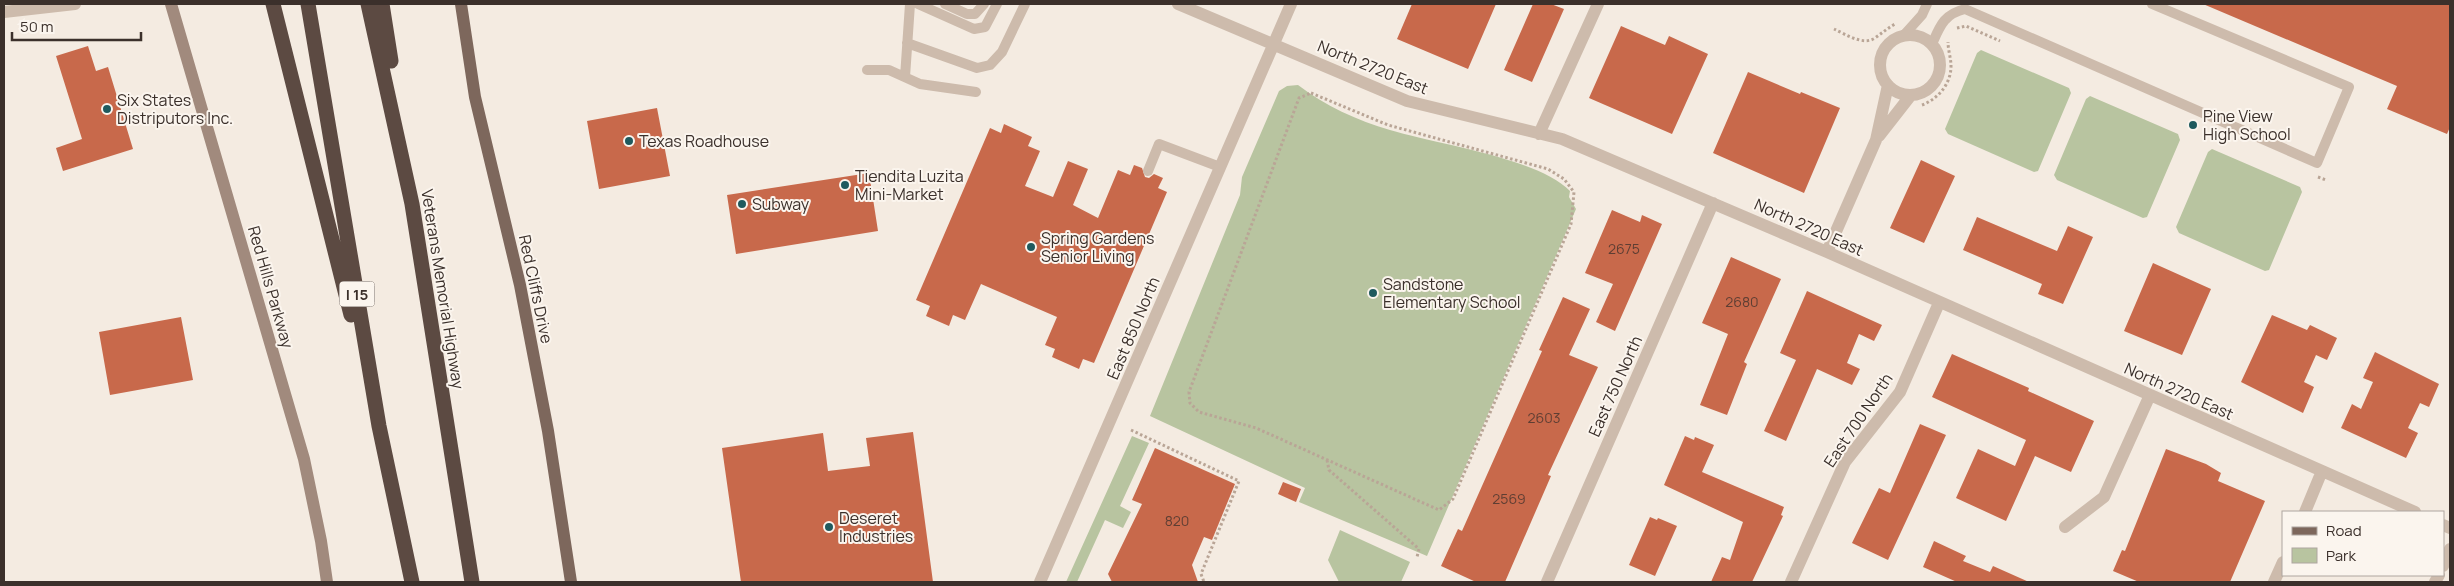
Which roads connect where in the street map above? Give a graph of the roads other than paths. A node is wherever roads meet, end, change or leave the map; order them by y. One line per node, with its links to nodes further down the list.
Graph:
1 (75, 4): 19 (street)
2 (171, 4): 46 (main road, Red Hills Parkway)
3 (273, 4): 38 (highway)
4 (308, 4): 38 (highway, I 15)
5 (368, 4): 34 (highway, Veterans Memorial Highway)
6 (382, 4): 34 (highway)
7 (460, 4): 49 (main road, Red Cliffs Drive)
8 (910, 4): 21 (lane)
9 (945, 4): 10 (lane)
10 (984, 4)
11 (997, 4): 18 (lane)
12 (1025, 4): 21 (lane)
13 (1178, 4): 22 (street, North 2720 East)
14 (1291, 4): 22 (street, East 850 North)
15 (1598, 4): 29 (street)
16 (1927, 4): 20 (lane)
17 (2152, 4): 23 (lane)
18 (922, 5)
19 (4, 12)
20 (1904, 29): 23 (street); 26 (street)
21 (907, 43): 25 (lane)
22 (1274, 44): 29 (street, North 2720 East); 31 (street, East 850 North)
23 (1932, 44): 28 (street)
24 (867, 70): 25 (lane)
25 (905, 77): 27 (lane)
26 (1888, 85): 28 (street); 30 (street)
27 (976, 92)
28 (1911, 95): 30 (street)
29 (1539, 134): 33 (street, North 2720 East)
30 (1876, 140): 35 (street)
31 (1220, 167): 32 (lane); 50 (street, East 850 North)
32 (1148, 171)
33 (1713, 203): 35 (street, North 2720 East); 51 (street, East 750 North)
34 (412, 204): 48 (highway, Veterans Memorial Highway)
35 (1827, 252): 36 (street, North 2720 East)
36 (1939, 302): 37 (street, North 2720 East); 52 (street, East 700 North)
37 (2150, 395): 39 (street, North 2720 East); 42 (street)
38 (379, 426): 47 (highway, I 15)
39 (2322, 471): 40 (street); 41 (street, North 2720 East)
40 (2305, 511)
41 (2413, 511)
42 (2066, 526)
43 (2450, 549): 45 (street)
44 (2282, 564): 53 (street)
45 (2444, 564)
46 (327, 582)
47 (412, 582)
48 (472, 582)
49 (570, 582)
50 (1040, 582)
51 (1547, 582)
52 (1791, 582)
53 (2274, 582)

